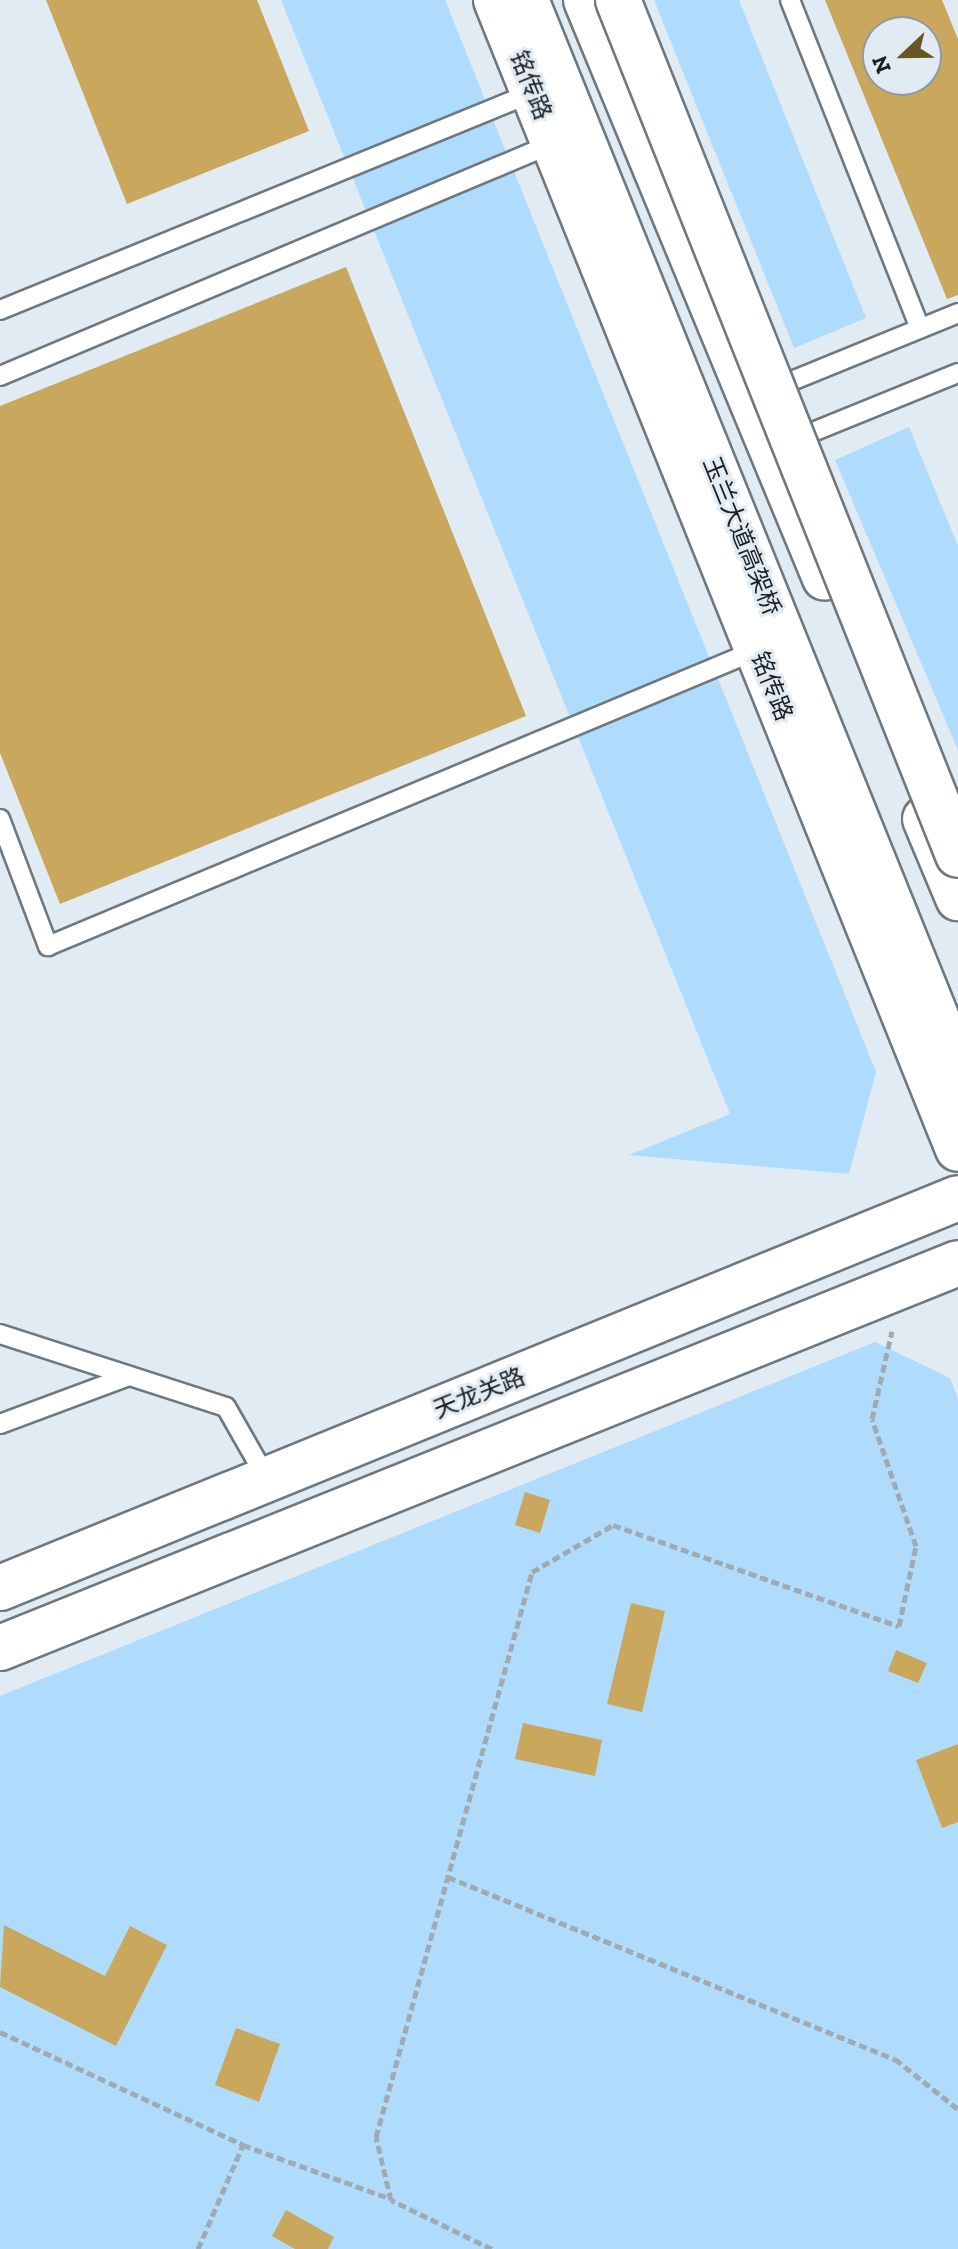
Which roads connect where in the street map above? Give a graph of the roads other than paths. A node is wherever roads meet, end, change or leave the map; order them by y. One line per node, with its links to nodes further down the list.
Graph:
1 (496, 0): 6 (main road, 铭传路)
2 (526, 0): 19 (main road, 玉兰大道高架桥)
3 (586, 0): 13 (main road)
4 (618, 0): 17 (main road, bridge)
5 (790, 0): 10 (lane)
6 (534, 92): 7 (main road, 铭传路); 8 (lane)
7 (554, 143): 12 (lane); 15 (main road, 铭传路)
8 (0, 310)
9 (958, 313): 10 (lane)
10 (920, 328): 13 (lane)
11 (958, 373): 14 (lane)
12 (0, 376)
13 (751, 398): 14 (main road)
14 (772, 449): 18 (main road)
15 (757, 650): 16 (lane); 20 (main road, 铭传路)
16 (0, 819)
17 (958, 855)
18 (958, 898)
19 (958, 1071)
20 (958, 1149)
21 (958, 1198): 26 (main road, 天龙关路)
22 (958, 1263): 28 (main road)
23 (0, 1334): 24 (lane)
24 (129, 1376): 25 (lane); 26 (lane)
25 (0, 1424)
26 (267, 1479): 27 (main road, 天龙关路)
27 (0, 1588)
28 (0, 1648)

